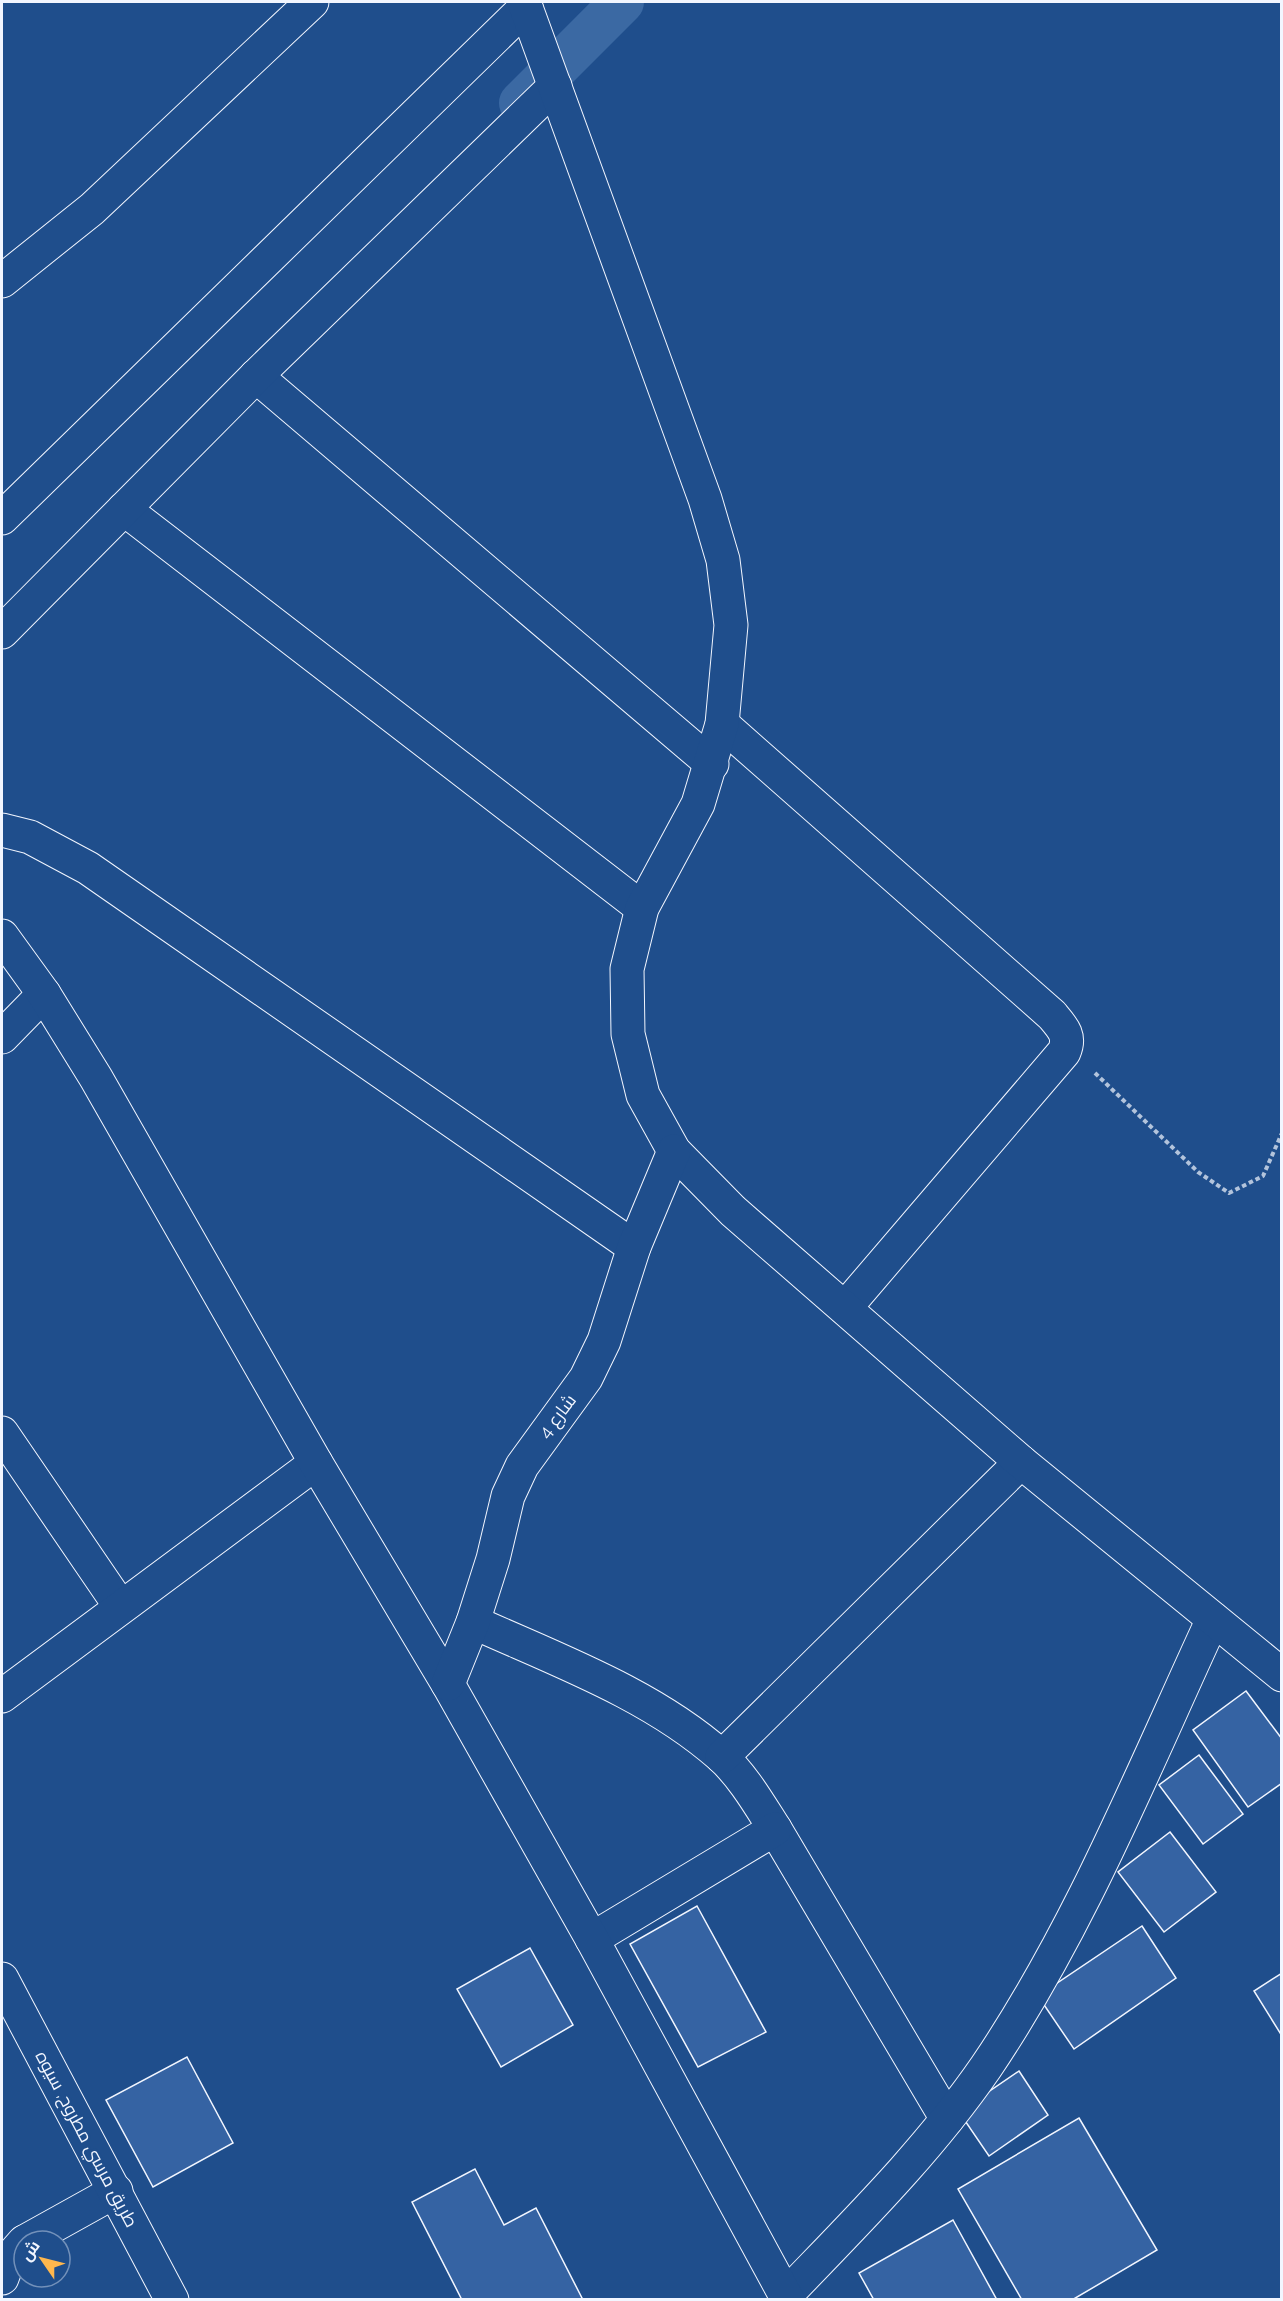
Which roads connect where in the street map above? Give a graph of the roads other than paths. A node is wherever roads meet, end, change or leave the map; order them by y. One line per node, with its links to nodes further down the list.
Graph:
1 (312, 2): 4 (street)
2 (525, 4): 3 (street); 7 (street)
3 (555, 86): 5 (street); 9 (street)
4 (2, 281)
5 (256, 376): 6 (street); 10 (street)
6 (124, 509): 8 (street); 12 (street)
7 (2, 518)
8 (2, 632)
9 (722, 724): 10 (street); 18 (street)
10 (712, 764): 12 (street)
11 (2, 830): 17 (street)
12 (642, 908): 16 (street)
13 (2, 936): 14 (street)
14 (44, 994): 15 (street); 21 (street)
15 (2, 1037)
16 (674, 1151): 17 (street, شارع 4); 18 (street)
17 (634, 1247): 24 (street, شارع 4)
18 (845, 1308): 20 (street)
19 (2, 1433): 22 (street)
20 (1021, 1462): 23 (street); 28 (street)
21 (316, 1463): 22 (street); 26 (street)
22 (120, 1606): 27 (street)
23 (1214, 1618): 25 (street); 32 (street)
24 (473, 1622): 26 (street, شارع 4); 28 (street)
25 (1281, 1675)
26 (447, 1684): 30 (street)
27 (2, 1696)
28 (722, 1757): 29 (street)
29 (775, 1829): 30 (street); 32 (street)
30 (592, 1939): 35 (street)
31 (2, 1979): 33 (street, طريق مرسي مطروح, سيوه)
32 (947, 2120): 35 (street)
33 (116, 2191): 34 (street); 36 (street, طريق مرسي مطروح, سيوه)
34 (53, 2229)
35 (787, 2297)
36 (171, 2300)

